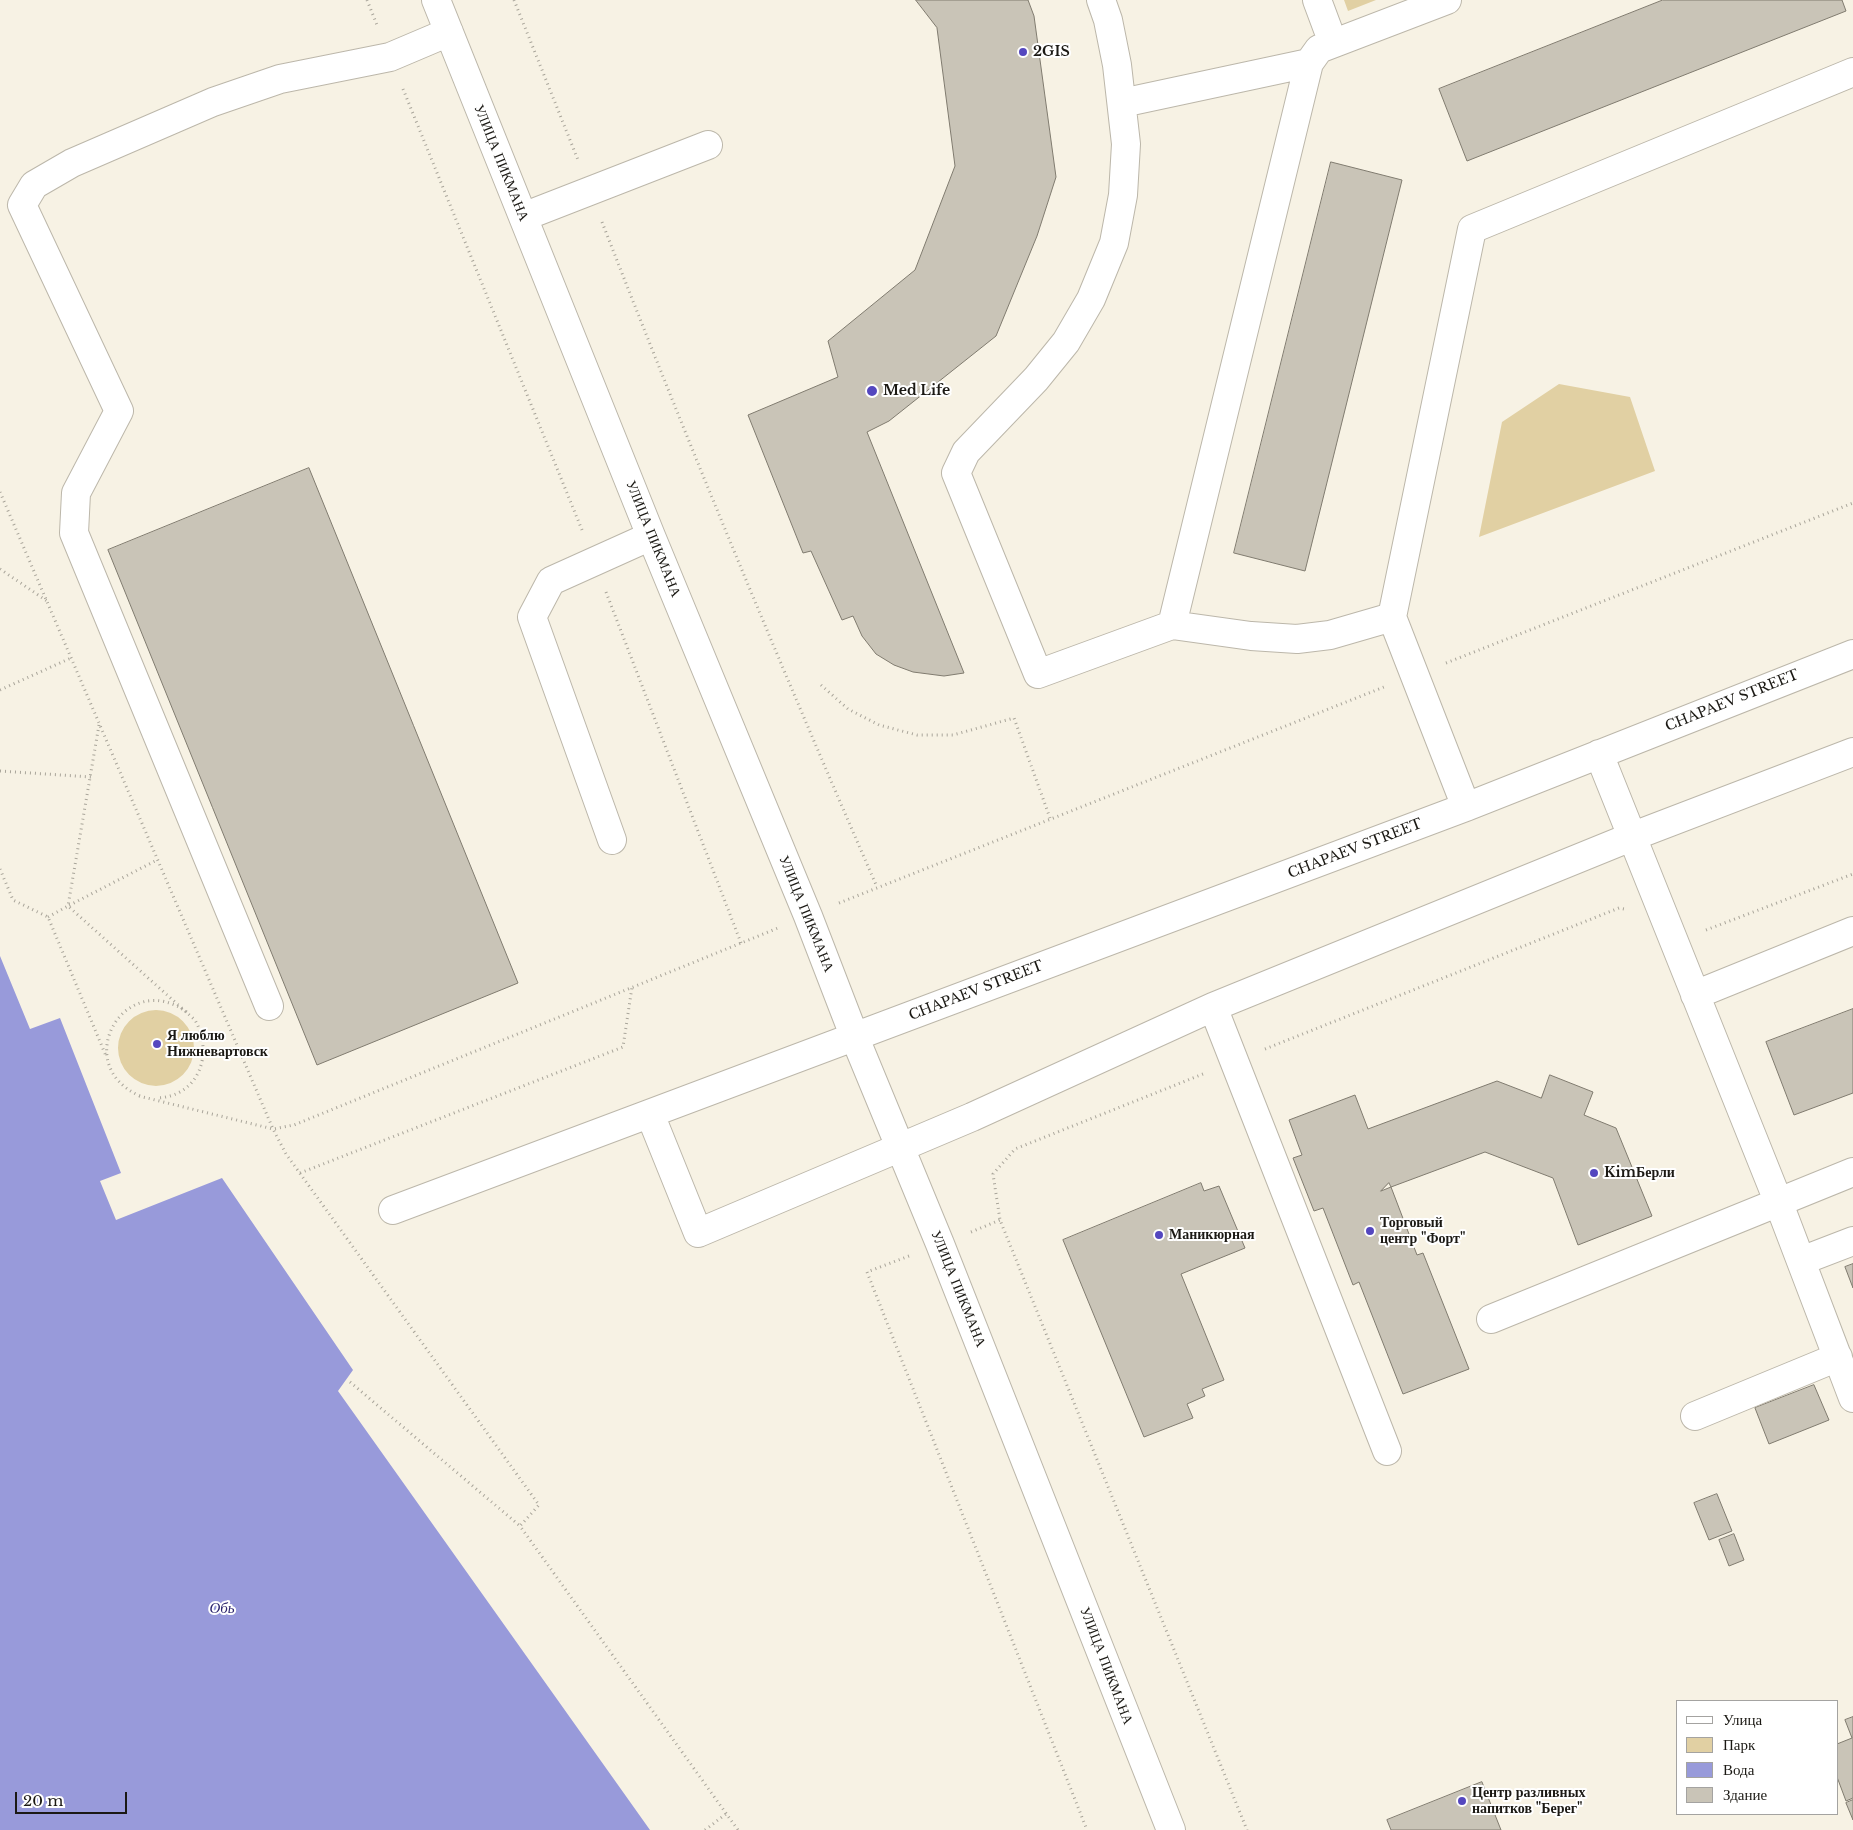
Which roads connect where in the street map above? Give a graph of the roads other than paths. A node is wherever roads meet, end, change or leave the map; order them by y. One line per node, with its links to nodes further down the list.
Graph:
1 (436, 0): 5 (street, УЛИЦА ПИКМАНА)
2 (1100, 0): 9 (street)
3 (1317, 0): 6 (street)
4 (1447, 0): 6 (street)
5 (448, 32): 11 (street, УЛИЦА ПИКМАНА); 23 (street)
6 (1332, 43): 7 (street)
7 (1309, 63): 9 (street); 14 (street)
8 (1853, 72): 13 (street)
9 (1122, 103): 14 (street)
10 (708, 145): 11 (street)
11 (523, 217): 12 (street, УЛИЦА ПИКМАНА)
12 (651, 536): 20 (street); 25 (street, УЛИЦА ПИКМАНА)
13 (1392, 616): 14 (street); 18 (street)
14 (1172, 625)
15 (1853, 654): 17 (street, CHAPAEV STREET)
16 (1853, 752): 19 (street)
17 (1599, 754): 18 (street, CHAPAEV STREET); 19 (street)
18 (1466, 807): 25 (street, CHAPAEV STREET)
19 (1631, 837): 22 (street); 24 (street)
20 (612, 840)
21 (1853, 931): 22 (street)
22 (1695, 995): 29 (street)
23 (270, 1006)
24 (1213, 1007): 27 (street); 37 (street)
25 (855, 1038): 26 (street, CHAPAEV STREET); 27 (street, УЛИЦА ПИКМАНА)
26 (650, 1114): 27 (street); 30 (street, CHAPAEV STREET)
27 (901, 1148): 38 (street, УЛИЦА ПИКМАНА)
28 (1853, 1172): 29 (street)
29 (1778, 1202): 32 (street); 33 (street)
30 (393, 1210)
31 (1853, 1242): 32 (street)
32 (1801, 1261): 34 (street)
33 (1490, 1318)
34 (1838, 1357): 35 (street); 36 (street)
35 (1851, 1387)
36 (1695, 1416)
37 (1387, 1450)
38 (1170, 1830)

